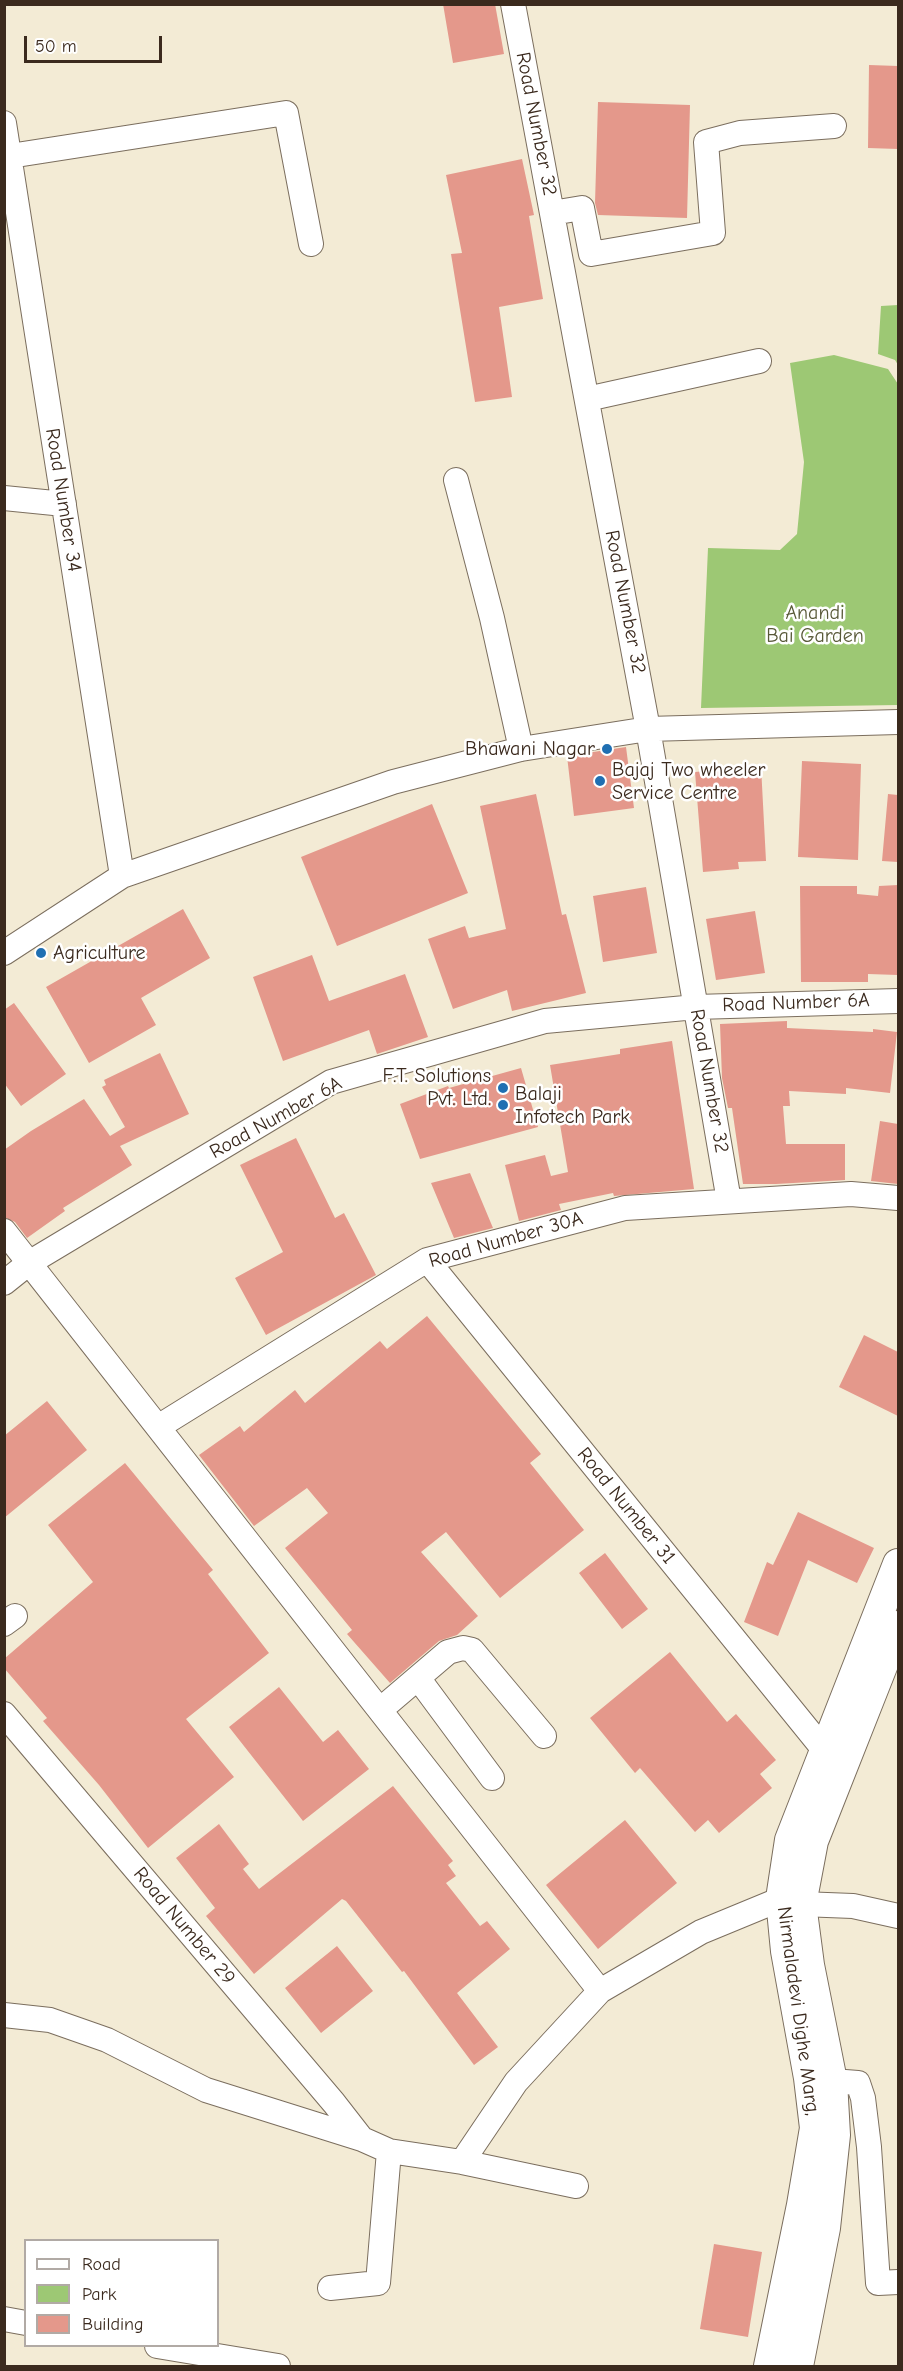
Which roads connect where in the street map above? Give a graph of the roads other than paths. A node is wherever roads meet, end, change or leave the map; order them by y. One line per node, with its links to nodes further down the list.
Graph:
1 (513, 4): 5 (street, Road Number 32)
2 (4, 123): 4 (street, Road Number 34)
3 (834, 126): 5 (street)
4 (10, 156): 6 (street); 11 (street, Road Number 34)
5 (552, 213): 8 (street, Road Number 32)
6 (311, 244)
7 (759, 361): 8 (street)
8 (587, 399): 13 (street, Road Number 32)
9 (456, 480): 14 (street)
10 (4, 498): 11 (street)
11 (64, 504): 15 (street, Road Number 34)
12 (898, 722): 13 (street)
13 (648, 729): 14 (street); 18 (street, Road Number 32)
14 (521, 749): 15 (street)
15 (122, 876): 16 (street)
16 (4, 953)
17 (898, 1001): 18 (street, Road Number 6A)
18 (696, 1007): 20 (street, Road Number 32); 23 (street, Road Number 6A)
19 (898, 1198): 20 (street, Road Number 30A)
20 (729, 1201): 22 (street, Road Number 30A)
21 (4, 1231): 23 (street)
22 (427, 1260): 25 (street, Road Number 30A); 32 (street, Road Number 31)
23 (29, 1263): 24 (street, Road Number 6A); 25 (street)
24 (4, 1283)
25 (158, 1427): 29 (street)
26 (898, 1563): 32 (main road, Nirmaladevi Dighe Marg,)
27 (898, 1626): 34 (main road, Nirmaladevi Dighe Marg,)
28 (418, 1678): 29 (street); 31 (street); 33 (street)
29 (380, 1710): 36 (street)
30 (4, 1714): 39 (street, Road Number 29)
31 (544, 1736)
32 (825, 1751): 34 (main road, Nirmaladevi Dighe Marg,)
33 (492, 1778)
34 (791, 1902): 35 (street); 36 (street); 38 (main road, Nirmaladevi Dighe Marg,); 45 (main road, Nirmaladevi Dighe Marg,)
35 (898, 1916)
36 (600, 1991): 41 (street)
37 (4, 2015): 39 (street)
38 (832, 2080): 43 (street); 45 (main road, Nirmaladevi Dighe Marg,)
39 (362, 2139): 40 (street)
40 (389, 2151): 41 (street); 44 (street)
41 (462, 2162): 42 (street)
42 (576, 2186)
43 (898, 2282)
44 (330, 2288)
45 (796, 2305): 50 (main road, Nirmaladevi Dighe Marg,); 51 (main road, Nirmaladevi Dighe Marg,)
46 (4, 2319): 47 (street)
47 (24, 2323)
48 (163, 2347): 49 (street)
49 (278, 2367)
50 (769, 2367)
51 (798, 2367)

